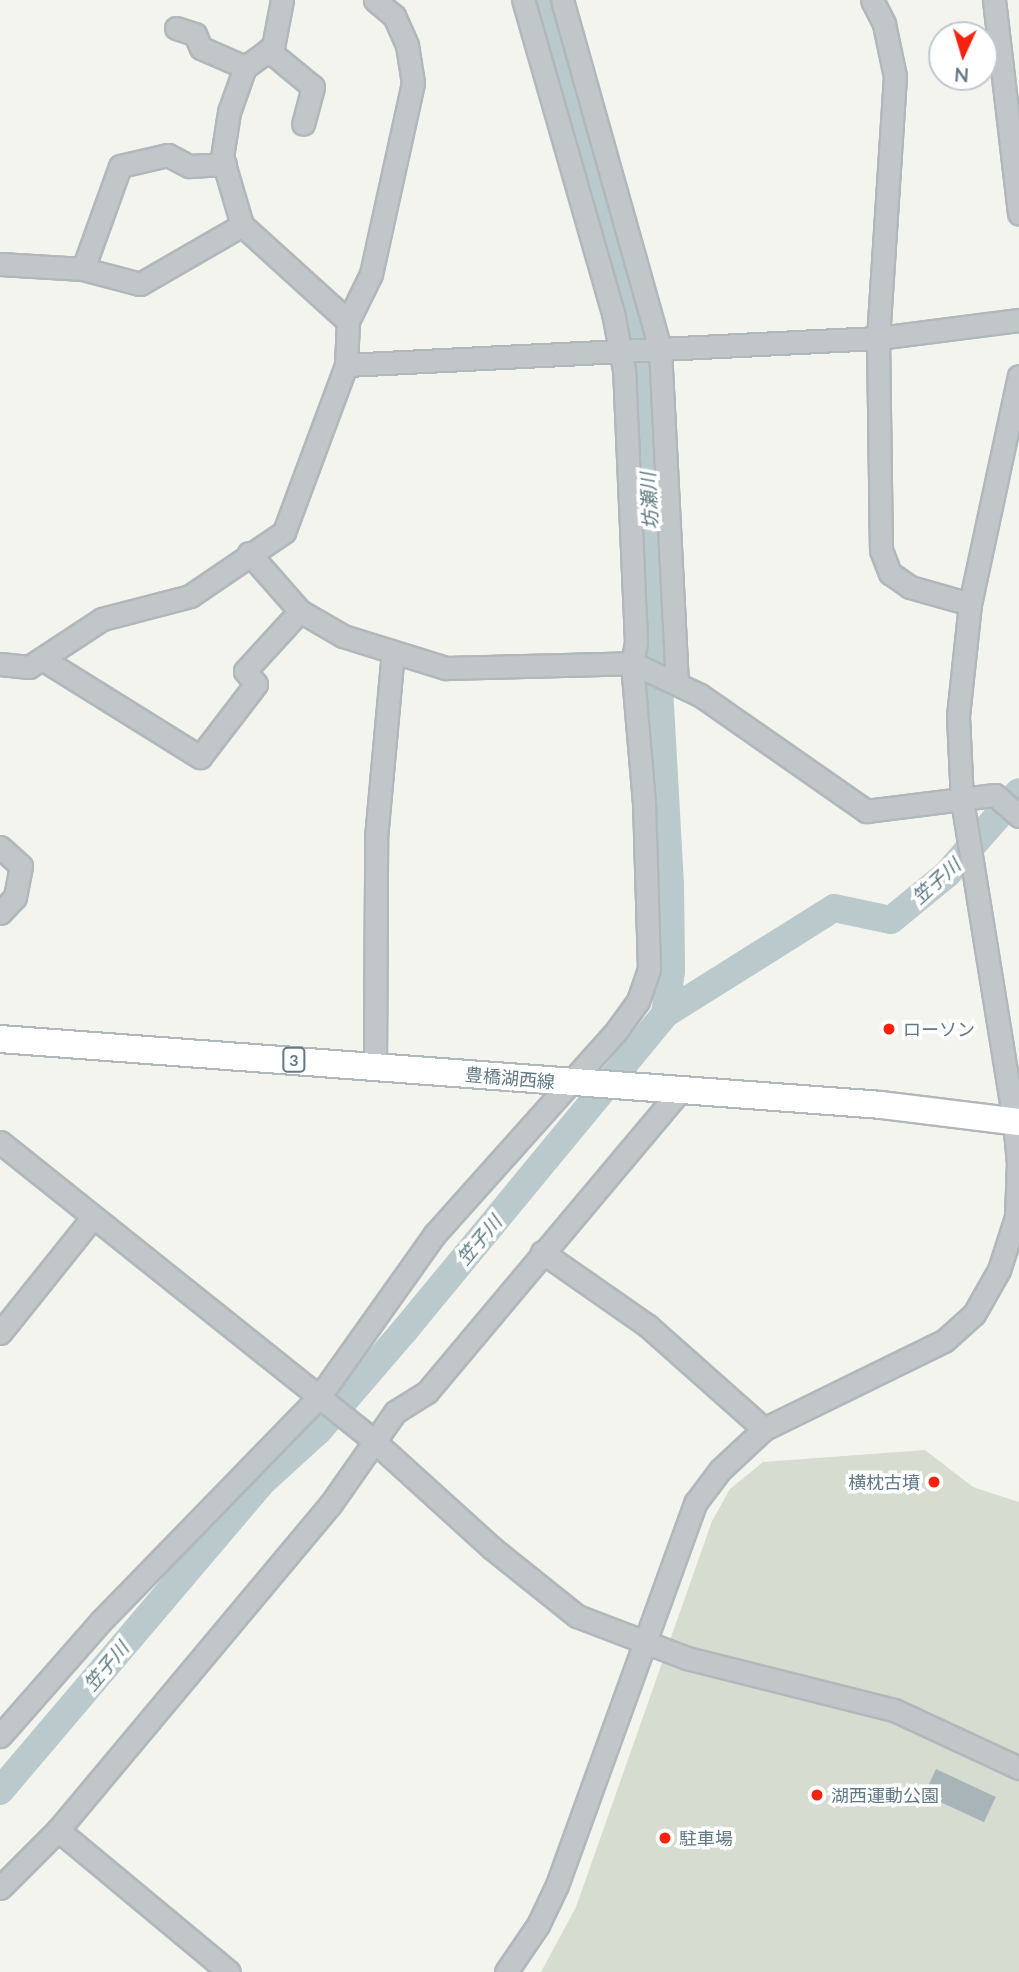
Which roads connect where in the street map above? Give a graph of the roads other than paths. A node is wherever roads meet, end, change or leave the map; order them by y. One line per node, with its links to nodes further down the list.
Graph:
1 (282, 0): 8 (street)
2 (375, 0): 18 (street)
3 (523, 0): 21 (street)
4 (562, 0): 20 (street)
5 (872, 0): 19 (street)
6 (994, 0): 9 (street)
7 (176, 28): 10 (street)
8 (268, 50): 10 (street); 11 (street)
9 (1011, 65): 13 (street)
10 (245, 67): 12 (street)
11 (303, 124)
12 (225, 164): 14 (street); 16 (street)
13 (1019, 214)
14 (242, 225): 16 (street); 18 (street)
15 (0, 264): 16 (street)
16 (83, 269)
17 (1019, 320): 19 (street)
18 (348, 321): 22 (street)
19 (878, 338): 20 (street); 25 (street)
20 (657, 349): 21 (street); 31 (street)
21 (625, 352): 22 (street); 30 (street)
22 (346, 365): 24 (street)
23 (1019, 376): 25 (street)
24 (249, 554): 26 (street); 28 (street)
25 (970, 604): 32 (street)
26 (300, 611): 27 (street); 28 (street)
27 (393, 652): 30 (street); 37 (street)
28 (44, 660): 29 (street)
29 (0, 664)
30 (637, 666): 31 (street); 38 (street)
31 (674, 681): 32 (street)
32 (962, 801): 33 (street); 40 (street)
33 (1019, 816)
34 (0, 846): 35 (street)
35 (0, 913)
36 (0, 1039): 37 (main road, 豊橋湖西線 / 3)
37 (375, 1066): 38 (main road, 豊橋湖西線 / 3)
38 (579, 1084): 39 (main road, 豊橋湖西線 / 3); 45 (street)
39 (670, 1090): 40 (main road, 豊橋湖西線 / 3); 43 (street)
40 (1016, 1121): 46 (street)
41 (0, 1142): 42 (street)
42 (92, 1218): 44 (street); 45 (street)
43 (542, 1252): 46 (street); 47 (street)
44 (0, 1334)
45 (319, 1397): 47 (street); 49 (street)
46 (764, 1429): 48 (street)
47 (370, 1438): 48 (street); 51 (street)
48 (646, 1645): 50 (street); 54 (street)
49 (0, 1736)
50 (1019, 1768)
51 (58, 1830): 52 (street); 53 (street)
52 (0, 1888)
53 (229, 1972)
54 (506, 1972)

